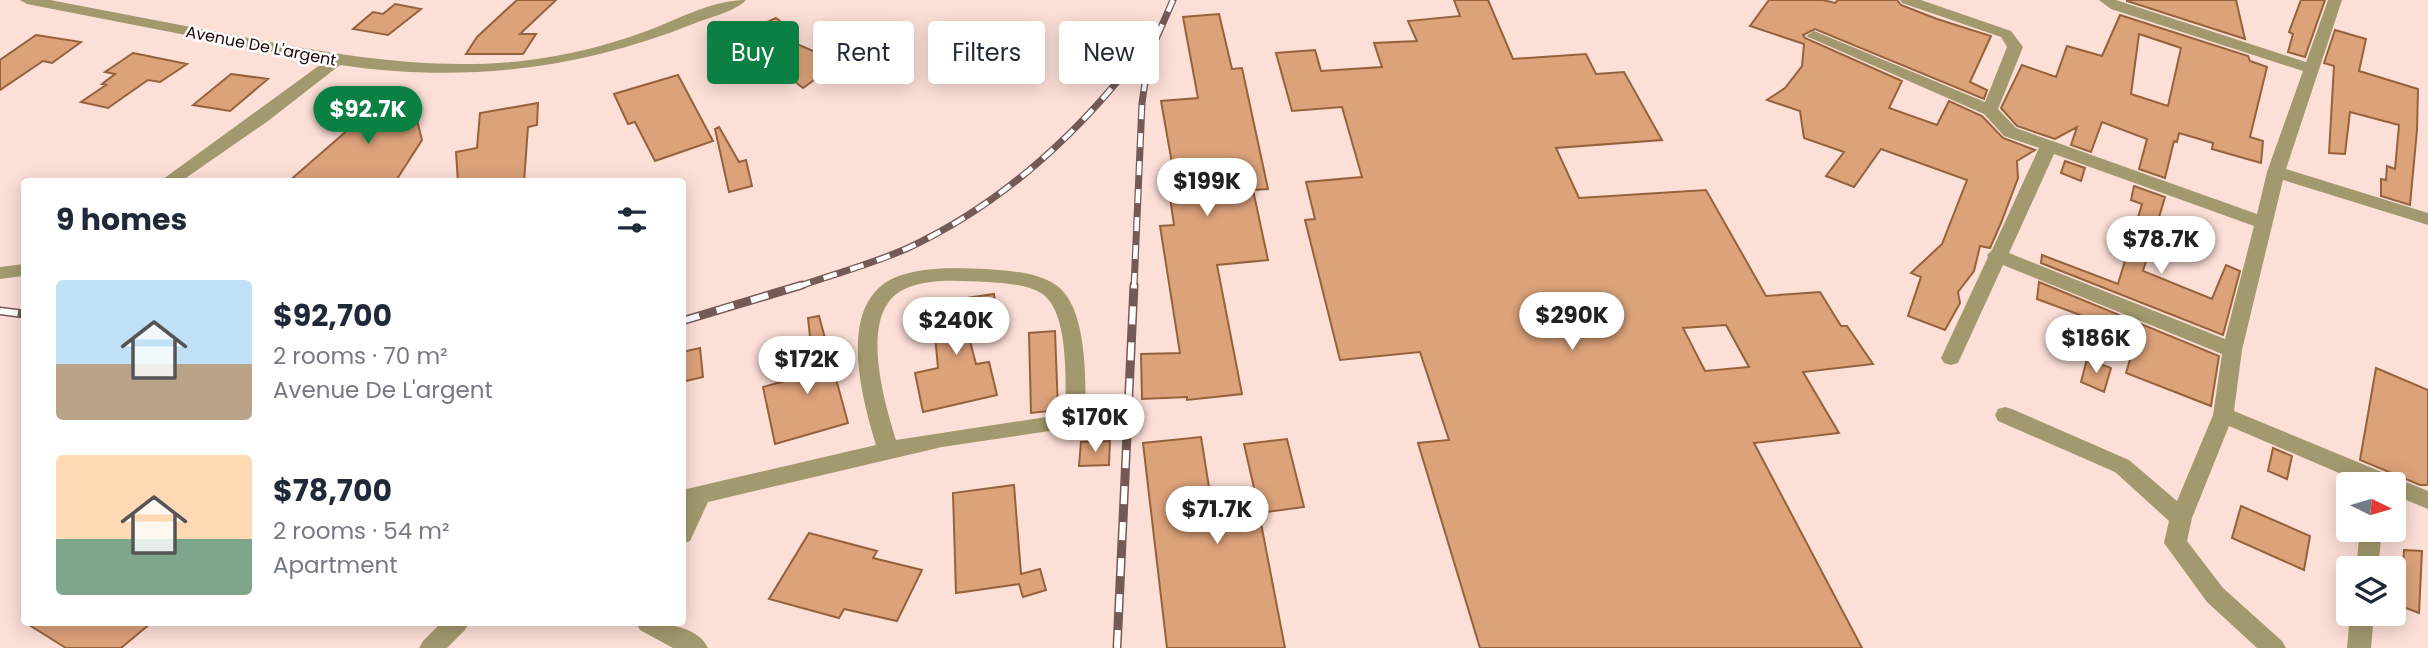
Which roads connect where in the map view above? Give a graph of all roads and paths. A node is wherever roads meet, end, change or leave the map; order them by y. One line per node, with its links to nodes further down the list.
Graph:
1 (26, 0): 7 (street, Avenue De L'argent)
2 (739, 0): 7 (street, Avenue De L'argent)
3 (1907, 0): 9 (street)
4 (2106, 0): 8 (street)
5 (2334, 0): 8 (street)
6 (1814, 36): 9 (street)
7 (337, 60): 12 (street)
8 (2311, 69): 11 (street)
9 (1990, 110): 10 (street)
10 (2049, 146): 14 (street); 15 (street)
11 (2276, 172): 13 (street); 14 (street)
12 (173, 178)
13 (2428, 219)
14 (2264, 223): 18 (street)
15 (1996, 255): 18 (street); 19 (street)
16 (21, 270): 17 (street)
17 (0, 273)
18 (2232, 350): 21 (street)
19 (1951, 358)
20 (2005, 415): 28 (street)
21 (2223, 415): 23 (street); 28 (street)
22 (888, 450): 22 (street); 25 (street)
23 (2356, 472)
24 (2406, 492): 26 (street)
25 (691, 497): 27 (street)
26 (2428, 500)
27 (686, 518)
28 (2181, 518): 34 (street)
29 (454, 626): 32 (street)
30 (654, 626): 33 (street)
31 (2361, 626): 35 (street)
32 (431, 648)
33 (696, 648)
34 (2274, 648)
35 (2359, 648)

